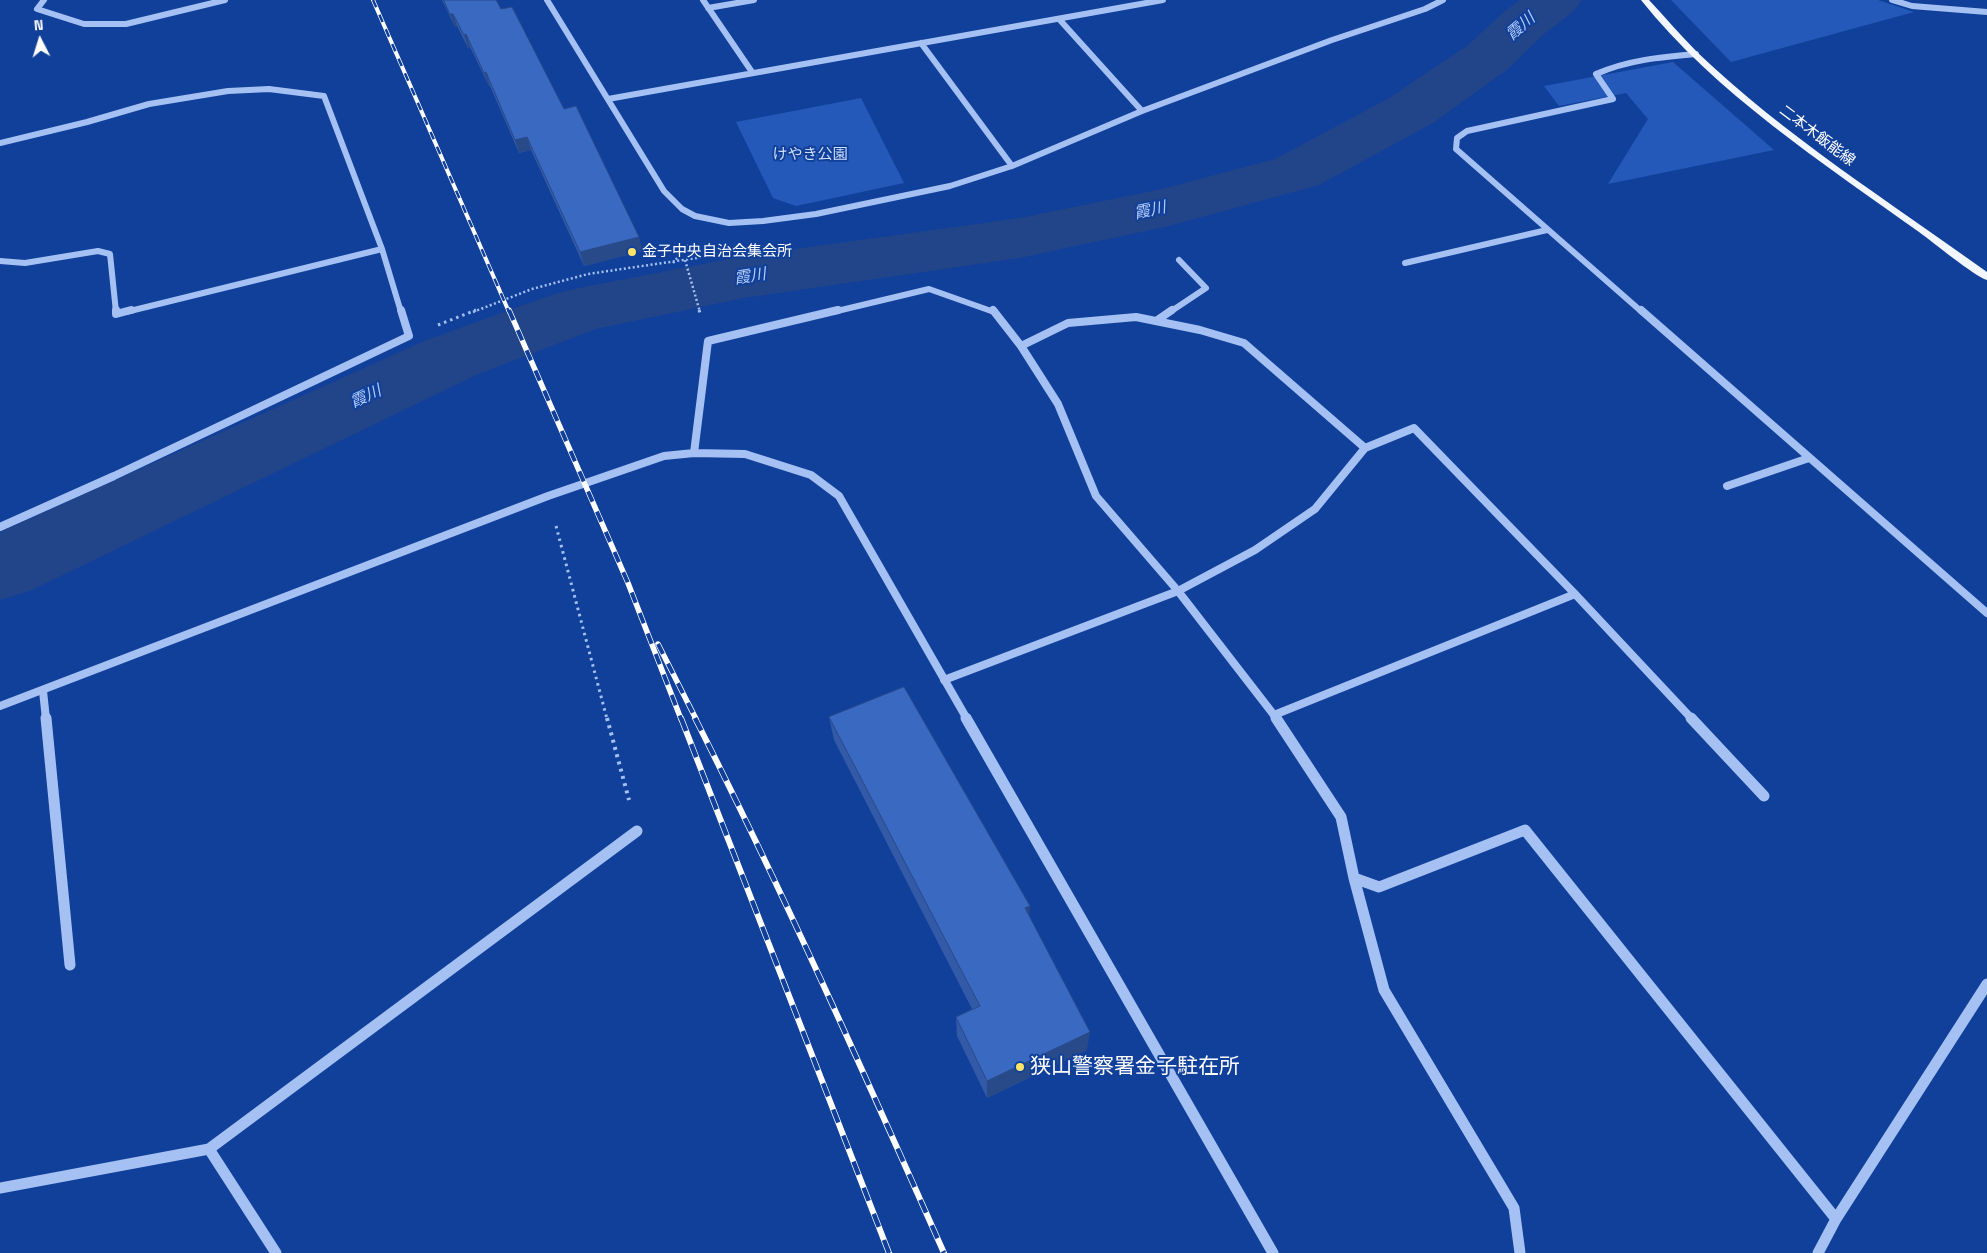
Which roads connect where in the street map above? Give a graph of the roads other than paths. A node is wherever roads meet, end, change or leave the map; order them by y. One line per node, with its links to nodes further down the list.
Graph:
1 (44, 0): 2 (street)
2 (225, 0)
3 (546, 0): 16 (street)
4 (703, 0): 10 (street)
5 (754, 0): 10 (street)
6 (1162, 0): 12 (street)
7 (1443, 0): 17 (street)
8 (1645, 0): 14 (main road, 二本木飯能線)
9 (1892, 0): 11 (street)
10 (708, 8): 15 (street)
11 (1987, 12)
12 (1059, 19): 13 (street); 17 (street)
13 (921, 43): 15 (street); 19 (street)
14 (1696, 54): 20 (street); 25 (main road, 二本木飯能線)
15 (752, 72): 16 (street)
16 (608, 99): 19 (street)
17 (1142, 111): 19 (street)
18 (0, 143): 21 (street)
19 (1012, 166)
20 (1548, 230): 24 (street); 30 (street)
21 (382, 249): 23 (street); 32 (street)
22 (1180, 260): 26 (street)
23 (0, 261)
24 (1404, 263)
25 (1987, 277)
26 (1156, 321): 27 (street); 28 (street)
27 (1021, 346): 29 (street); 33 (street)
28 (1365, 448): 33 (street); 34 (street)
29 (694, 453): 36 (street); 37 (street)
30 (1809, 458): 31 (street); 35 (street)
31 (1727, 486)
32 (0, 527)
33 (1178, 591): 36 (street); 39 (street)
34 (1575, 594): 39 (street); 40 (street)
35 (1987, 613)
36 (944, 680): 49 (street)
37 (43, 691): 38 (street); 43 (street)
38 (0, 706)
39 (1274, 716): 42 (street)
40 (1764, 796)
41 (637, 831): 45 (street)
42 (1354, 878): 47 (street); 50 (street)
43 (70, 965)
44 (1987, 984): 47 (street)
45 (209, 1149): 46 (street); 48 (street)
46 (0, 1188)
47 (1836, 1219): 51 (street)
48 (276, 1253)
49 (1273, 1253)
50 (1520, 1253)
51 (1818, 1253)

